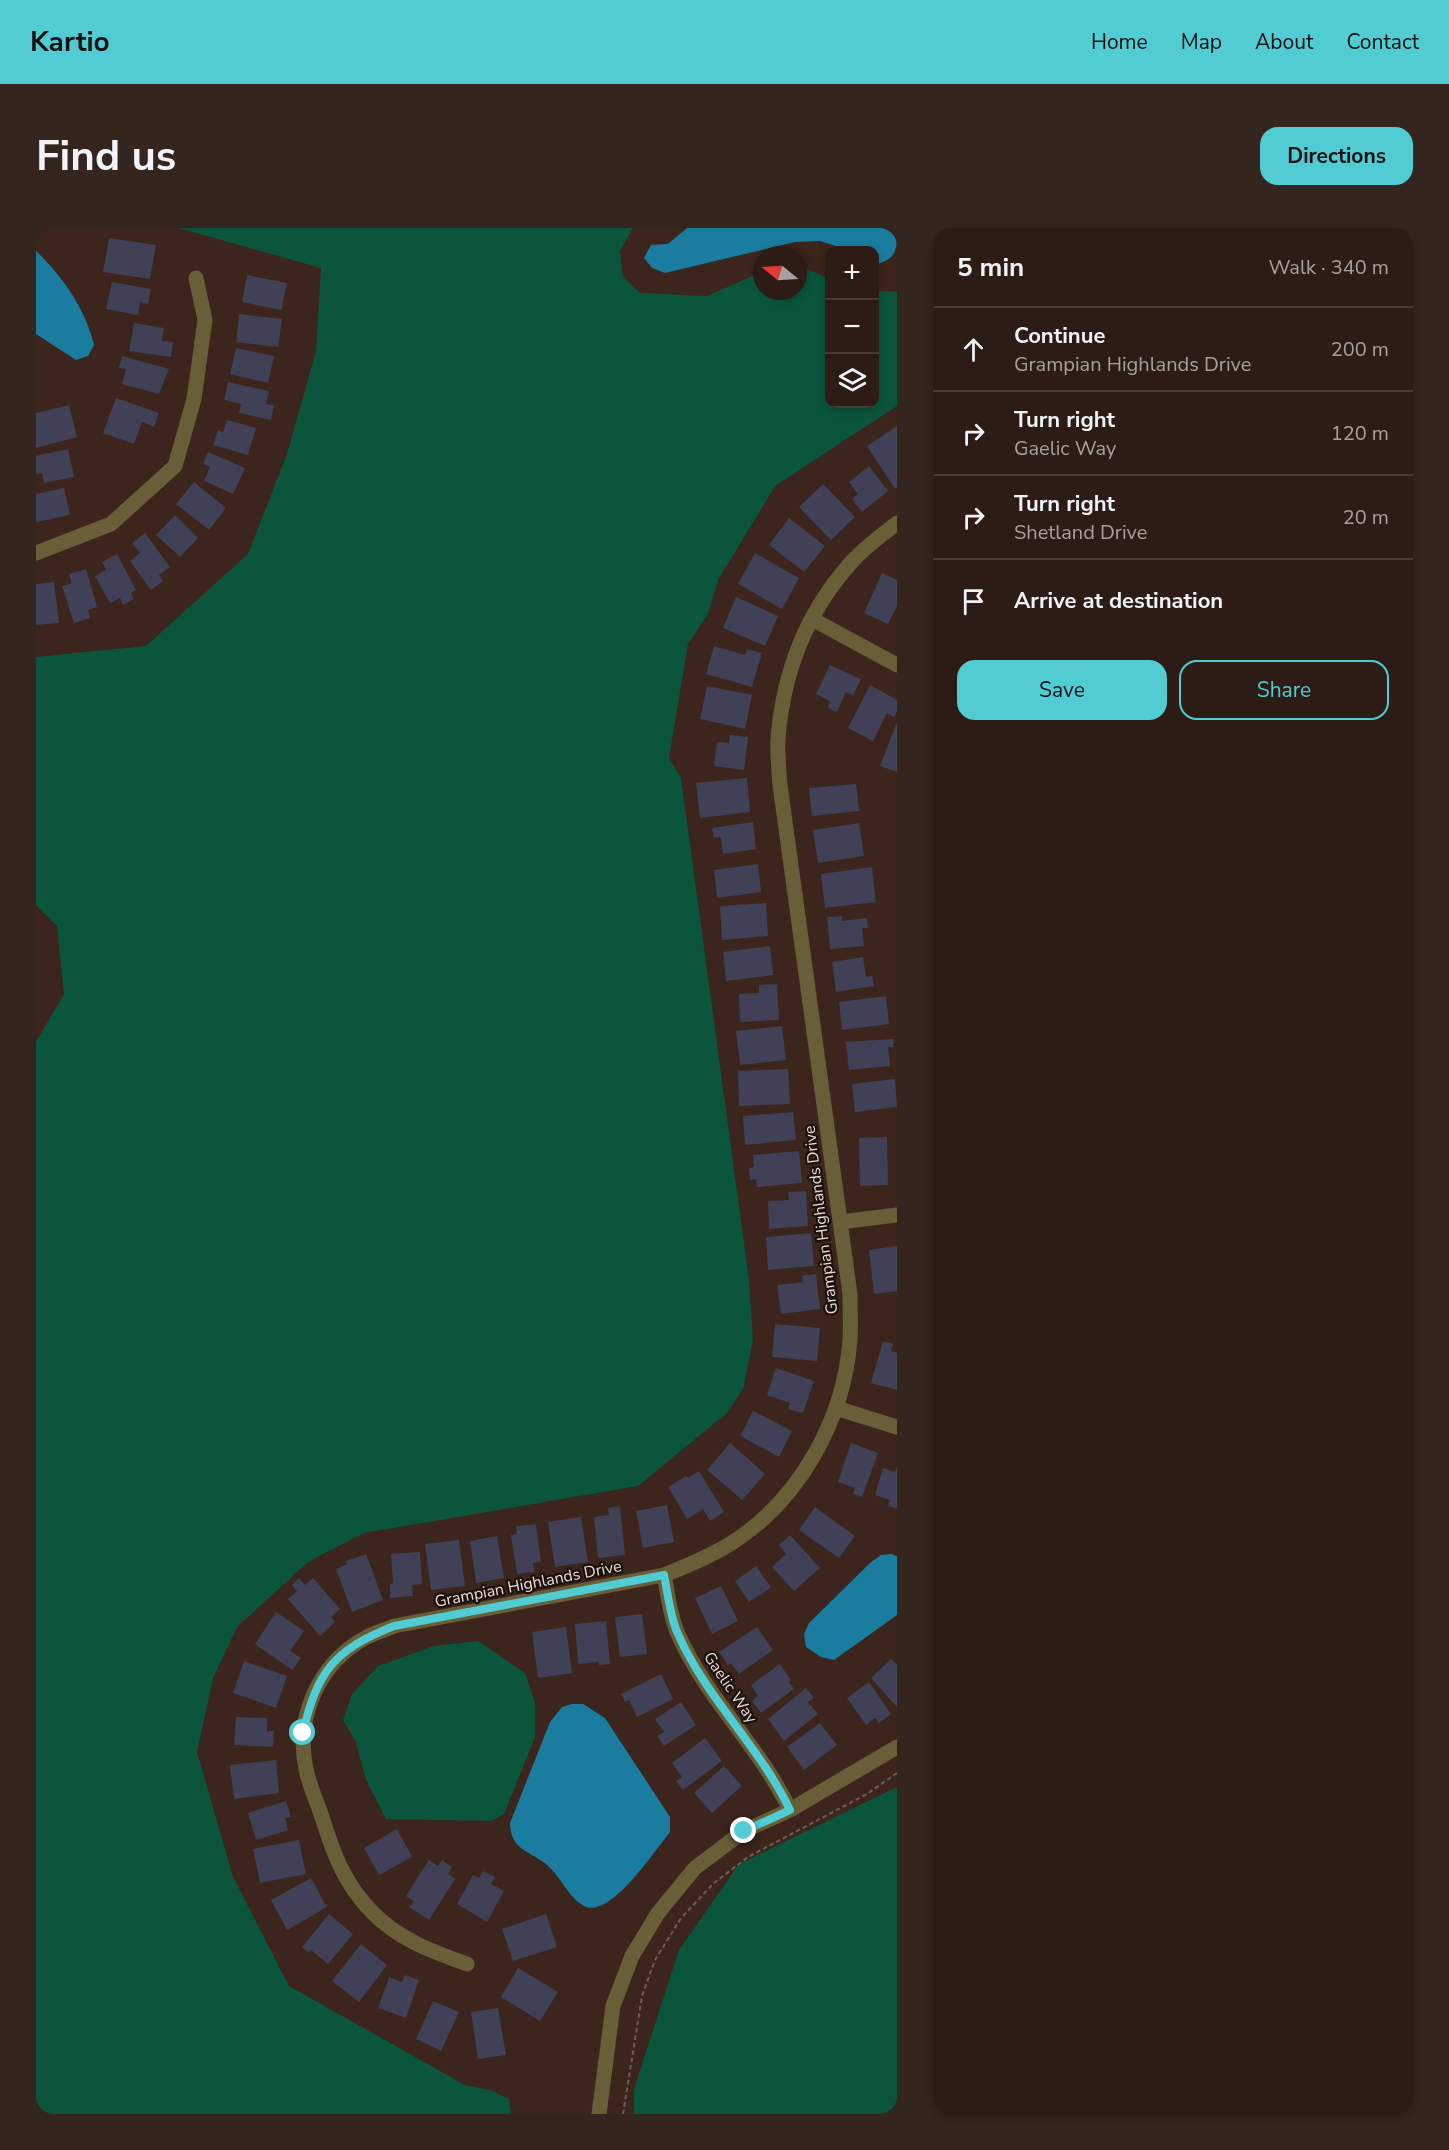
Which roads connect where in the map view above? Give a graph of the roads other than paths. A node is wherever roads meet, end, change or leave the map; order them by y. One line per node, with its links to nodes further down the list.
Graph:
1 (196, 278): 3 (street)
2 (897, 523): 4 (street, Grampian Highlands Drive)
3 (36, 553)
4 (812, 619): 5 (street); 7 (street, Grampian Highlands Drive)
5 (897, 665)
6 (897, 1215): 7 (street)
7 (840, 1222): 8 (street, Grampian Highlands Drive)
8 (836, 1408): 9 (street); 10 (street, Grampian Highlands Drive)
9 (897, 1427)
10 (664, 1575): 12 (street, Gaelic Way); 13 (street, Grampian Highlands Drive)
11 (897, 1747): 12 (street)
12 (790, 1810): 14 (street)
13 (467, 1964)
14 (599, 2114)

